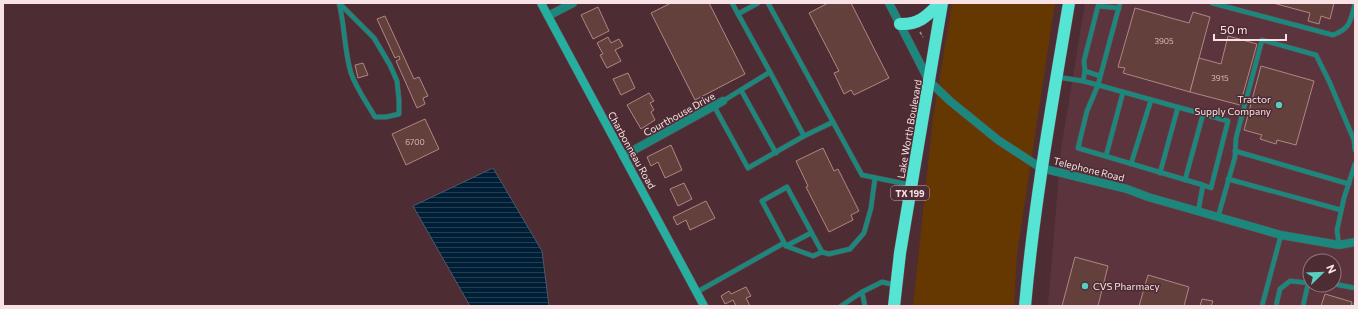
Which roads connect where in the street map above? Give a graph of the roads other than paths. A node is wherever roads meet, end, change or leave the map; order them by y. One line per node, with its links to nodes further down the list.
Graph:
1 (339, 3): 1 (lane)
2 (541, 3): 15 (street, Charbonneau Road)
3 (573, 3): 15 (street)
4 (732, 3): 14 (lane)
5 (758, 3): 14 (lane)
6 (768, 3): 31 (lane)
7 (889, 3): 16 (street, Telephone Road)
8 (941, 3): 16 (highway); 21 (highway, Lake Worth Boulevard / TX 199)
9 (1069, 3): 20 (highway)
10 (1212, 3): 11 (lane)
11 (1220, 4): 12 (lane)
12 (1355, 4)
13 (1120, 6): 17 (lane); 19 (lane)
14 (738, 14): 18 (lane)
15 (548, 16): 36 (street, Charbonneau Road)
16 (900, 24): 21 (street, Telephone Road)
17 (1085, 71): 19 (lane); 22 (lane)
18 (770, 72): 24 (lane); 32 (lane)
19 (1100, 76): 23 (lane)
20 (1057, 77): 22 (lane); 40 (highway)
21 (929, 81): 40 (street, Telephone Road); 46 (highway, Lake Worth Boulevard / TX 199)
22 (1083, 81): 23 (lane)
23 (1098, 85): 25 (lane); 37 (lane)
24 (741, 90): 27 (lane); 35 (lane)
25 (1123, 92): 26 (lane); 37 (lane)
26 (1151, 100): 29 (lane); 38 (lane)
27 (723, 101): 28 (street, Courthouse Drive)
28 (714, 106): 35 (lane); 36 (street, Courthouse Drive)
29 (1178, 107): 30 (lane); 41 (lane)
30 (1203, 114): 44 (lane); 47 (lane)
31 (833, 122): 32 (lane); 42 (lane)
32 (804, 136): 35 (lane)
33 (1355, 150): 34 (lane)
34 (1235, 151): 43 (lane); 45 (lane)
35 (776, 152)
36 (623, 156): 61 (street, Charbonneau Road)
37 (1106, 156): 38 (lane)
38 (1131, 164): 41 (lane)
39 (1355, 164): 45 (lane)
40 (1041, 168): 49 (street, Telephone Road); 68 (highway)
41 (1160, 172): 44 (lane)
42 (875, 178): 46 (lane); 56 (lane)
43 (1228, 179): 48 (lane); 50 (lane)
44 (1185, 180): 47 (lane)
45 (1349, 184): 48 (lane)
46 (911, 185): 58 (highway, Lake Worth Boulevard / TX 199)
47 (1203, 186): 49 (lane)
48 (1341, 210): 55 (lane)
49 (1198, 212): 50 (street, Telephone Road)
50 (1218, 217): 52 (street, Telephone Road)
51 (811, 233): 54 (lane); 54 (lane); 56 (lane)
52 (1281, 235): 55 (street, Telephone Road); 69 (lane)
53 (1355, 242): 55 (street, Telephone Road)
54 (785, 245): 56 (lane); 61 (lane)
55 (1339, 245)
56 (822, 252)
57 (1302, 283): 70 (lane)
58 (896, 285): 62 (lane); 67 (highway, Lake Worth Boulevard / TX 199)
59 (1342, 286): 60 (lane)
60 (1355, 288)
61 (697, 292): 64 (street, Charbonneau Road)
62 (862, 292): 65 (lane); 66 (lane)
63 (1307, 293): 71 (lane)
64 (704, 306)
65 (841, 306)
66 (865, 306)
67 (894, 306)
68 (1025, 306)
69 (1262, 306)
70 (1276, 306)
71 (1303, 306)

